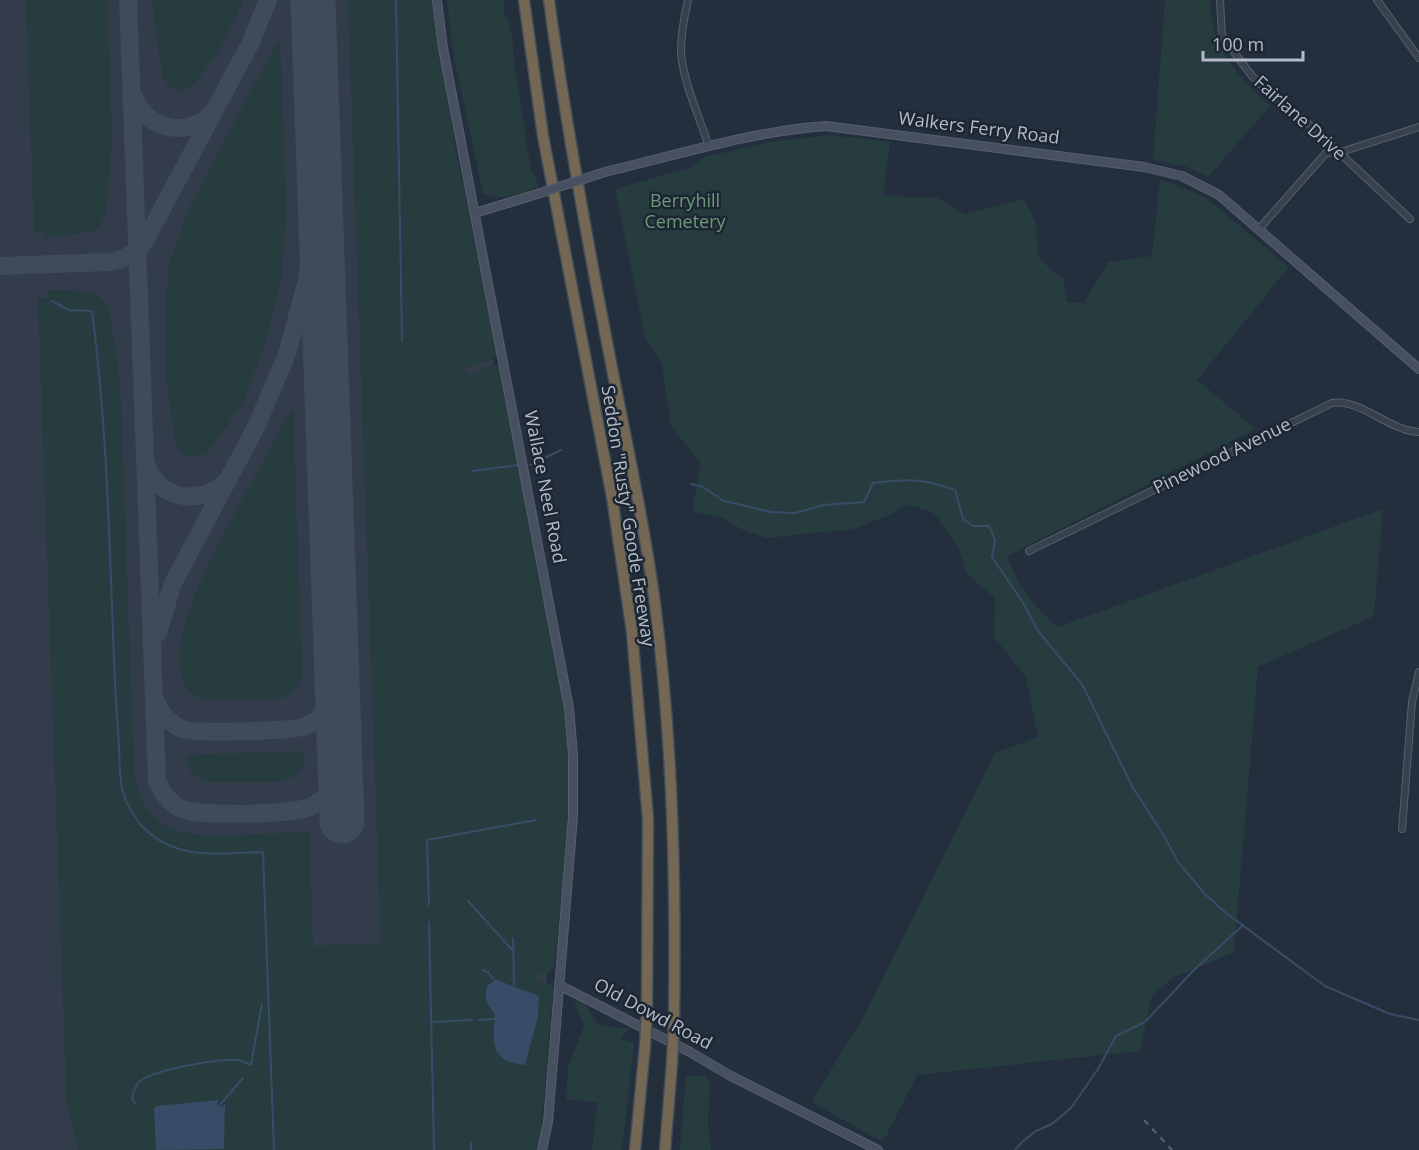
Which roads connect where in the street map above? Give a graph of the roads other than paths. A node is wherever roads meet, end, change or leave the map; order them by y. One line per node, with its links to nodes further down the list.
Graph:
1 (436, 0): 11 (street, Wallace Neel Road)
2 (524, 0): 21 (highway, Seddon "Rusty" Goode Freeway, bridge)
3 (549, 0): 22 (highway, Seddon "Rusty" Goode Freeway, bridge)
4 (688, 0): 9 (street)
5 (1220, 0): 10 (street, Fairlane Drive)
6 (1377, 0): 7 (street)
7 (1419, 58)
8 (1419, 127): 10 (street)
9 (709, 147): 11 (street, Walkers Ferry Road, bridge); 13 (street, Walkers Ferry Road)
10 (1337, 152): 12 (street, Fairlane Drive); 13 (street)
11 (475, 213): 19 (street, Wallace Neel Road)
12 (1410, 219)
13 (1258, 229): 14 (street, Walkers Ferry Road)
14 (1419, 369)
15 (1419, 432): 16 (street, Pinewood Avenue)
16 (1029, 551)
17 (1419, 672): 18 (street)
18 (1402, 829)
19 (559, 985): 20 (street); 23 (street, Old Dowd Road)
20 (542, 1150)
21 (635, 1150)
22 (665, 1150)
23 (878, 1150)

